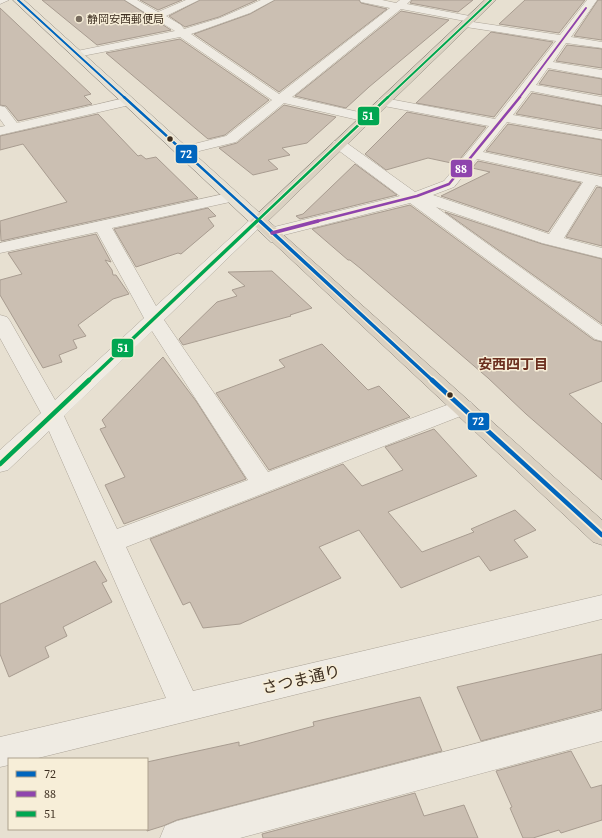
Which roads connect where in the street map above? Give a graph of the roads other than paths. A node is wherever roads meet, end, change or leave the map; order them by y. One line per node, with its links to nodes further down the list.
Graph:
1 (4, 0): 8 (street)
2 (18, 0): 16 (main road)
3 (130, 0): 11 (street)
4 (194, 0): 11 (street)
5 (269, 0): 13 (street)
6 (365, 0): 10 (street)
7 (491, 0): 12 (highway)
8 (0, 1)
9 (595, 2): 14 (street)
10 (402, 3): 12 (street); 20 (street)
11 (158, 16): 13 (street)
12 (468, 22): 14 (street); 23 (highway)
13 (182, 33): 16 (street); 20 (street)
14 (563, 39): 15 (street); 17 (street)
15 (602, 45)
16 (77, 54): 22 (main road)
17 (544, 64): 18 (street); 19 (street)
18 (602, 74)
19 (528, 88): 21 (street); 26 (street)
20 (281, 99): 25 (street); 31 (street)
21 (602, 101)
22 (129, 102): 27 (street); 31 (main road)
23 (384, 102): 25 (highway); 26 (street)
24 (0, 110): 27 (street)
25 (367, 118): 30 (highway)
26 (501, 120): 29 (street); 32 (street)
27 (14, 128): 28 (street)
28 (0, 131)
29 (602, 135)
30 (339, 144): 35 (street); 37 (highway)
31 (183, 151): 34 (main road)
32 (474, 154): 33 (street); 35 (street)
33 (597, 181): 38 (street)
34 (233, 197): 36 (street); 37 (main road)
35 (414, 197): 37 (street); 38 (street); 43 (street)
36 (102, 226): 39 (street); 41 (street)
37 (265, 227): 41 (street); 44 (main road)
38 (554, 240): 40 (street)
39 (0, 248)
40 (602, 253)
41 (154, 319): 45 (street); 47 (street)
42 (1, 326): 45 (street)
43 (602, 335)
44 (462, 407): 47 (street); 48 (main road)
45 (53, 415): 46 (street); 49 (street)
46 (0, 464)
47 (263, 484): 49 (street)
48 (602, 535)
49 (111, 542): 51 (street)
50 (602, 607): 51 (street, さつま通り)
51 (185, 707): 53 (street, さつま通り)
52 (602, 726): 54 (street)
53 (0, 752)
54 (177, 838)

